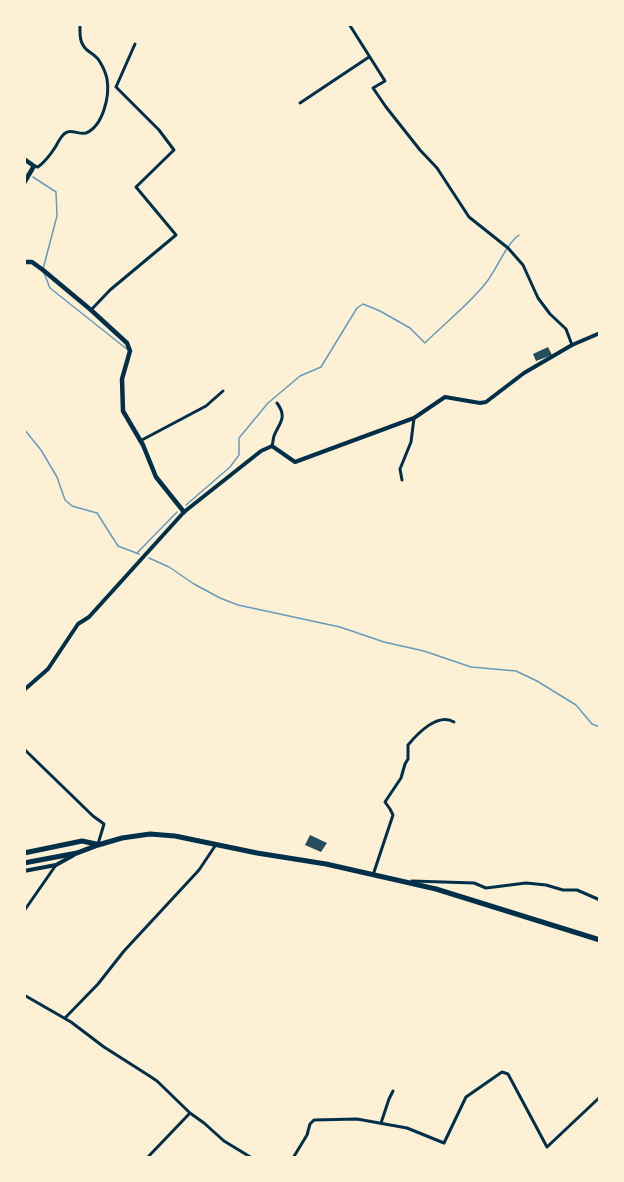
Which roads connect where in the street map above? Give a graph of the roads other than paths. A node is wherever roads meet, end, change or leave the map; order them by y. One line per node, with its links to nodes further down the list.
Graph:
1 (80, 24): 7 (street)
2 (349, 24): 4 (street)
3 (135, 44): 10 (street)
4 (369, 57): 5 (street); 12 (street)
5 (300, 103)
6 (24, 159): 7 (main road)
7 (34, 166): 8 (main road)
8 (24, 183)
9 (24, 262): 10 (main road)
10 (91, 310): 16 (main road)
11 (600, 333): 12 (street)
12 (572, 345): 15 (street)
13 (223, 392): 16 (street)
14 (277, 404): 17 (street)
15 (414, 418): 17 (street); 18 (street)
16 (140, 441): 19 (main road)
17 (272, 446): 19 (street)
18 (402, 480)
19 (184, 512): 20 (street)
20 (24, 690)
21 (454, 722): 30 (street)
22 (24, 749): 23 (street)
23 (98, 844): 24 (highway); 25 (highway); 26 (highway)
24 (216, 844): 30 (highway); 36 (street)
25 (24, 853)
26 (77, 853): 27 (highway); 28 (street)
27 (24, 863)
28 (56, 865): 29 (street); 33 (street)
29 (24, 871)
30 (373, 875): 31 (highway)
31 (401, 881): 32 (street); 34 (highway)
32 (600, 900)
33 (24, 910)
34 (600, 940)
35 (24, 995): 36 (street)
36 (65, 1018): 39 (street)
37 (393, 1091): 40 (street)
38 (600, 1097): 40 (street)
39 (190, 1113): 41 (street); 42 (street)
40 (381, 1123): 43 (street)
41 (147, 1158)
42 (252, 1158)
43 (293, 1158)

